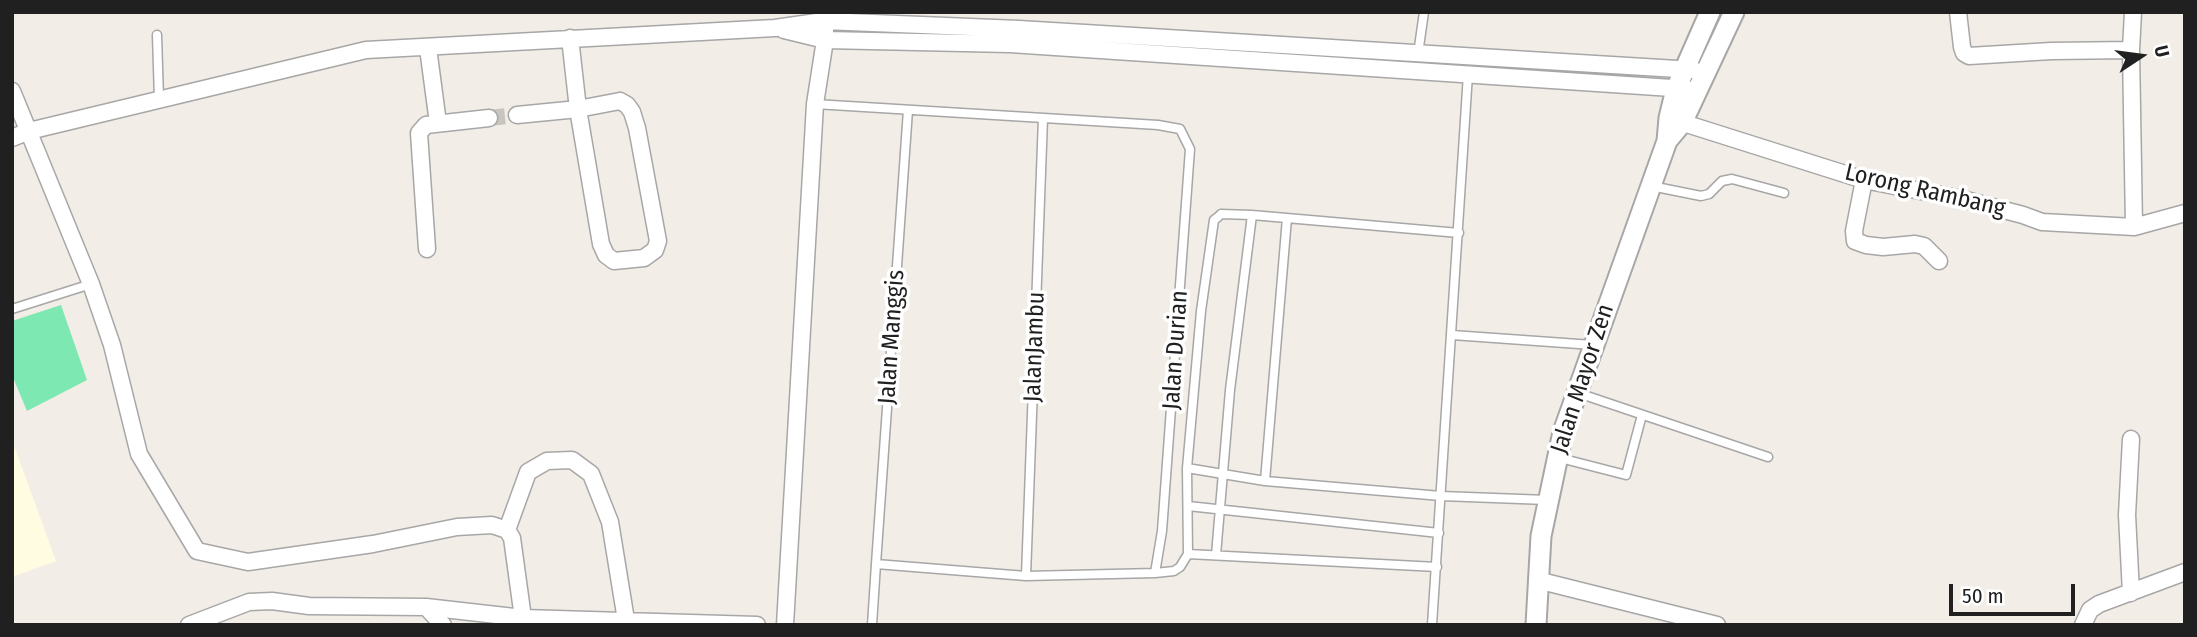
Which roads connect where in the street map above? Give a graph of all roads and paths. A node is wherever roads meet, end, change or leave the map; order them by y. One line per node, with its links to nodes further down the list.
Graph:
1 (1424, 12): 13 (lane)
2 (1710, 12): 15 (street, Jalan Mayor Zen)
3 (1734, 12): 17 (street, Jalan Mayor Zen)
4 (1958, 12): 12 (street)
5 (2133, 12): 12 (street)
6 (824, 21): 7 (street); 10 (street); 13 (street)
7 (775, 28): 9 (street); 10 (street)
8 (157, 34): 20 (lane)
9 (570, 38): 11 (street); 22 (street)
10 (825, 40): 16 (street); 21 (street)
11 (428, 48): 20 (street); 28 (street)
12 (2131, 50): 37 (street)
13 (1418, 54): 14 (street)
14 (1468, 57): 15 (street); 16 (lane)
15 (1684, 68): 17 (street); 18 (street, Jalan Mayor Zen)
16 (1468, 74): 18 (street); 38 (lane)
17 (1702, 81): 18 (street); 27 (street, Jalan Mayor Zen)
18 (1676, 89): 27 (street, Jalan Mayor Zen)
19 (12, 91): 29 (street)
20 (159, 99): 29 (street)
21 (815, 104): 23 (lane); 76 (street)
22 (579, 109): 22 (street); 24 (street)
23 (908, 110): 26 (lane); 61 (lane, Jalan Manggis)
24 (517, 116)
25 (489, 118): 28 (street)
26 (1043, 118): 64 (lane, Jalan Durian); 65 (lane, JalanJambu)
27 (1676, 121): 31 (street, Lorong Rambang); 32 (street, Jalan Mayor Zen)
28 (438, 123): 39 (street)
29 (29, 131): 30 (street); 41 (street)
30 (12, 138)
31 (1864, 180): 37 (street, Lorong Rambang); 40 (street)
32 (1651, 186): 33 (lane); 44 (street, Jalan Mayor Zen)
33 (1784, 193)
34 (2185, 213): 37 (street, Lorong Rambang)
35 (1252, 215): 36 (lane); 50 (lane); 51 (lane)
36 (1287, 218): 38 (lane); 52 (lane)
37 (2134, 227)
38 (1458, 233): 43 (lane)
39 (427, 249)
40 (1939, 261)
41 (91, 284): 42 (lane); 57 (street)
42 (12, 309)
43 (1452, 335): 44 (lane); 53 (lane)
44 (1593, 345): 45 (street, Jalan Mayor Zen)
45 (1576, 393): 46 (lane); 48 (street, Jalan Mayor Zen)
46 (1642, 415): 48 (lane); 49 (lane)
47 (2131, 439): 67 (street)
48 (1557, 457): 54 (street, Jalan Mayor Zen)
49 (1768, 457)
50 (1187, 468): 51 (lane); 55 (lane)
51 (1221, 474): 52 (lane); 56 (lane)
52 (1265, 481): 53 (lane)
53 (1441, 496): 54 (lane); 58 (lane)
54 (1548, 500): 66 (street, Jalan Mayor Zen)
55 (1188, 506): 56 (lane); 59 (lane)
56 (1219, 508): 58 (lane); 60 (lane)
57 (507, 530): 70 (street); 71 (street)
58 (1439, 533): 62 (lane)
59 (1188, 554): 60 (lane); 64 (lane)
60 (1216, 555): 62 (lane)
61 (876, 564): 65 (lane); 77 (lane, Jalan Manggis)
62 (1437, 567): 78 (lane)
63 (2185, 572): 67 (street)
64 (1155, 573): 65 (lane)
65 (1026, 576)
66 (1537, 580): 79 (street, Jalan Mayor Zen); 80 (street)
67 (2131, 593): 81 (street)
68 (249, 602): 69 (street); 72 (street); 73 (street)
69 (426, 607): 70 (street); 74 (street)
70 (523, 618): 71 (street)
71 (626, 620): 75 (street)
72 (189, 625)
73 (229, 625)
74 (443, 625)
75 (757, 625)
76 (785, 625)
77 (872, 625)
78 (1432, 625)
79 (1536, 625)
80 (1717, 625)
81 (2083, 625)

